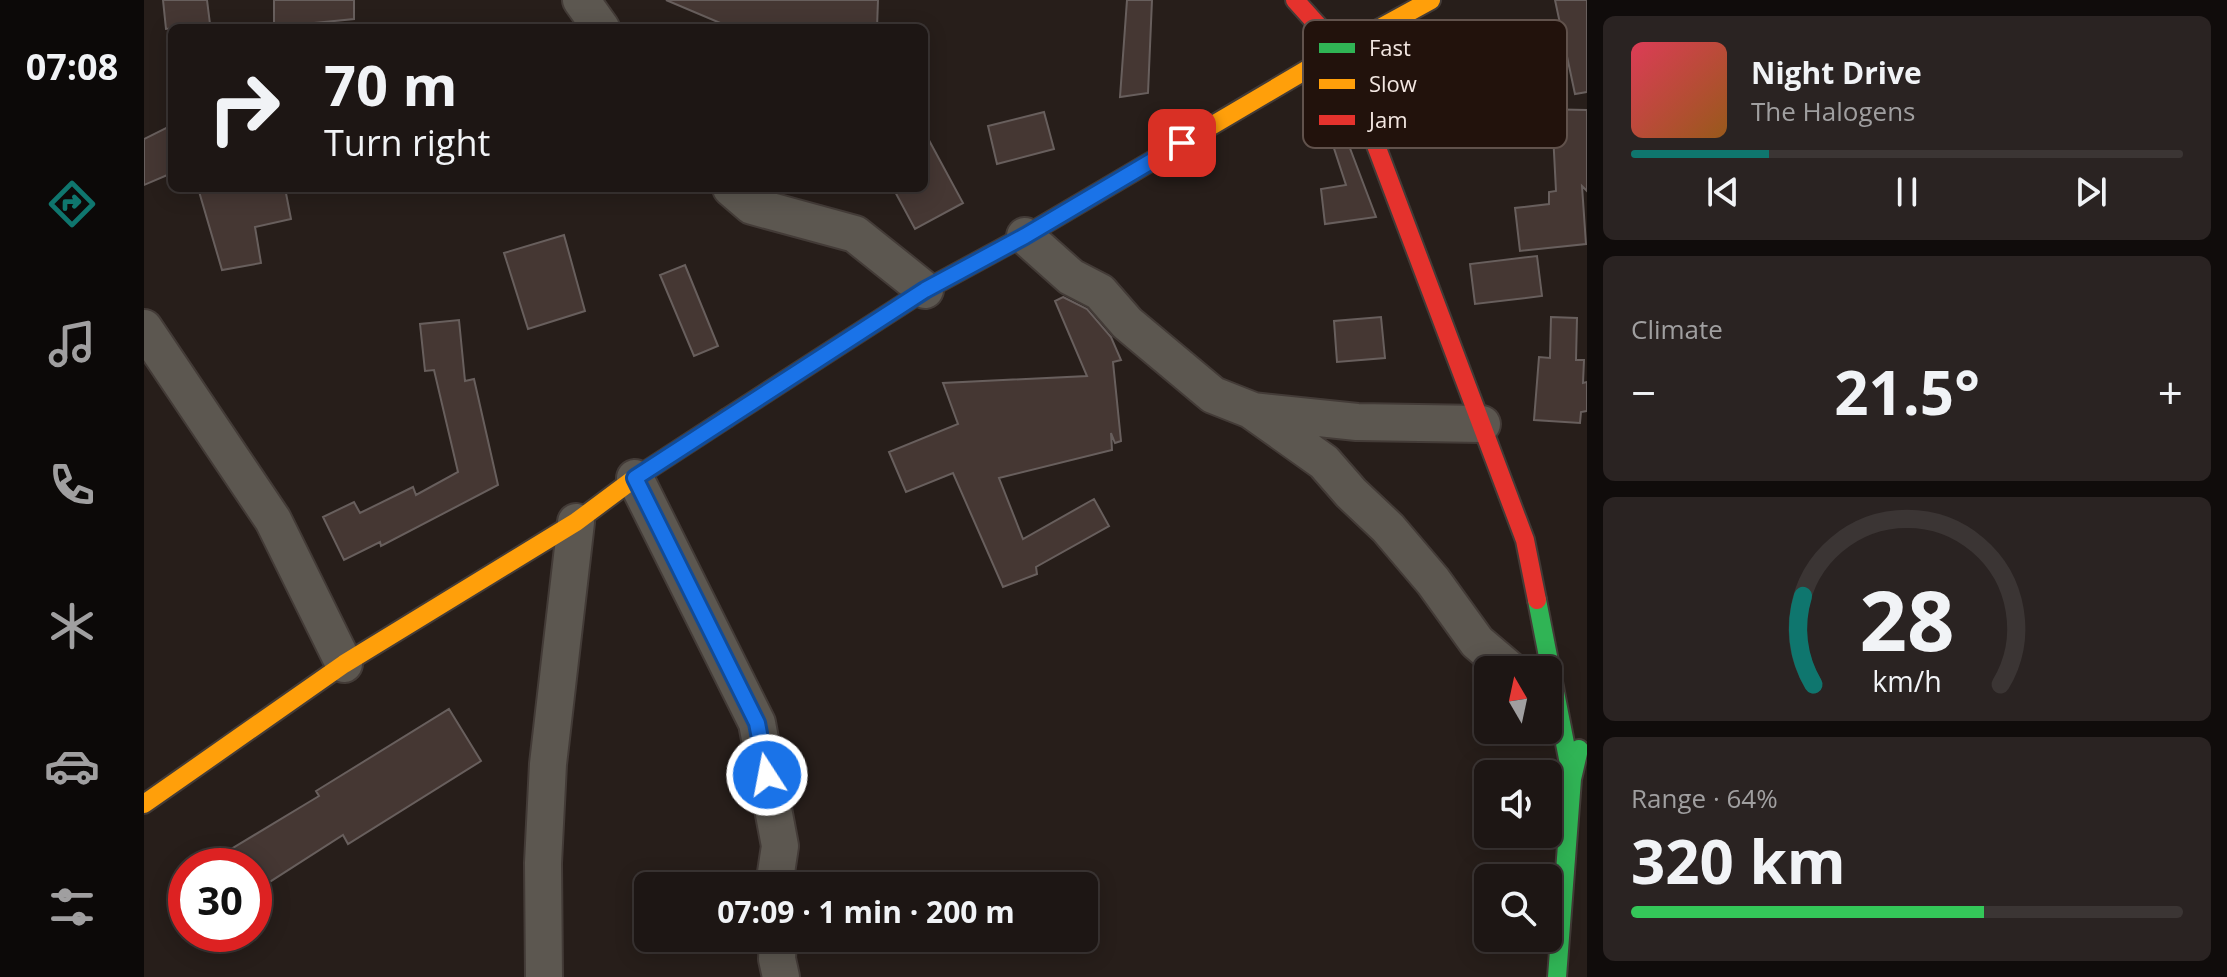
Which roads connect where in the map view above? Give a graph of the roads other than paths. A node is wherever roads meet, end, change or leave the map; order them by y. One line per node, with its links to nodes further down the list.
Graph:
1 (581, 0): 6 (street)
2 (1295, 0): 4 (street)
3 (1431, 0): 5 (street)
4 (1313, 20)
5 (1395, 20)
6 (598, 24)
7 (1303, 72): 10 (street)
8 (1377, 148): 14 (street)
9 (736, 192): 11 (street)
10 (1025, 236): 11 (street); 13 (street)
11 (925, 290): 15 (street)
12 (144, 328): 19 (street)
13 (1251, 410): 14 (street); 17 (street)
14 (1482, 424): 18 (street)
15 (635, 478): 16 (street); 24 (street)
16 (576, 522): 19 (street); 26 (street)
17 (1494, 656)
18 (1546, 656)
19 (344, 664): 23 (street)
20 (1583, 732): 22 (street)
21 (1562, 743): 22 (street)
22 (1572, 779): 28 (street)
23 (144, 804)
24 (776, 872)
25 (777, 952): 27 (street)
26 (544, 977)
27 (781, 977)
28 (1557, 977)

